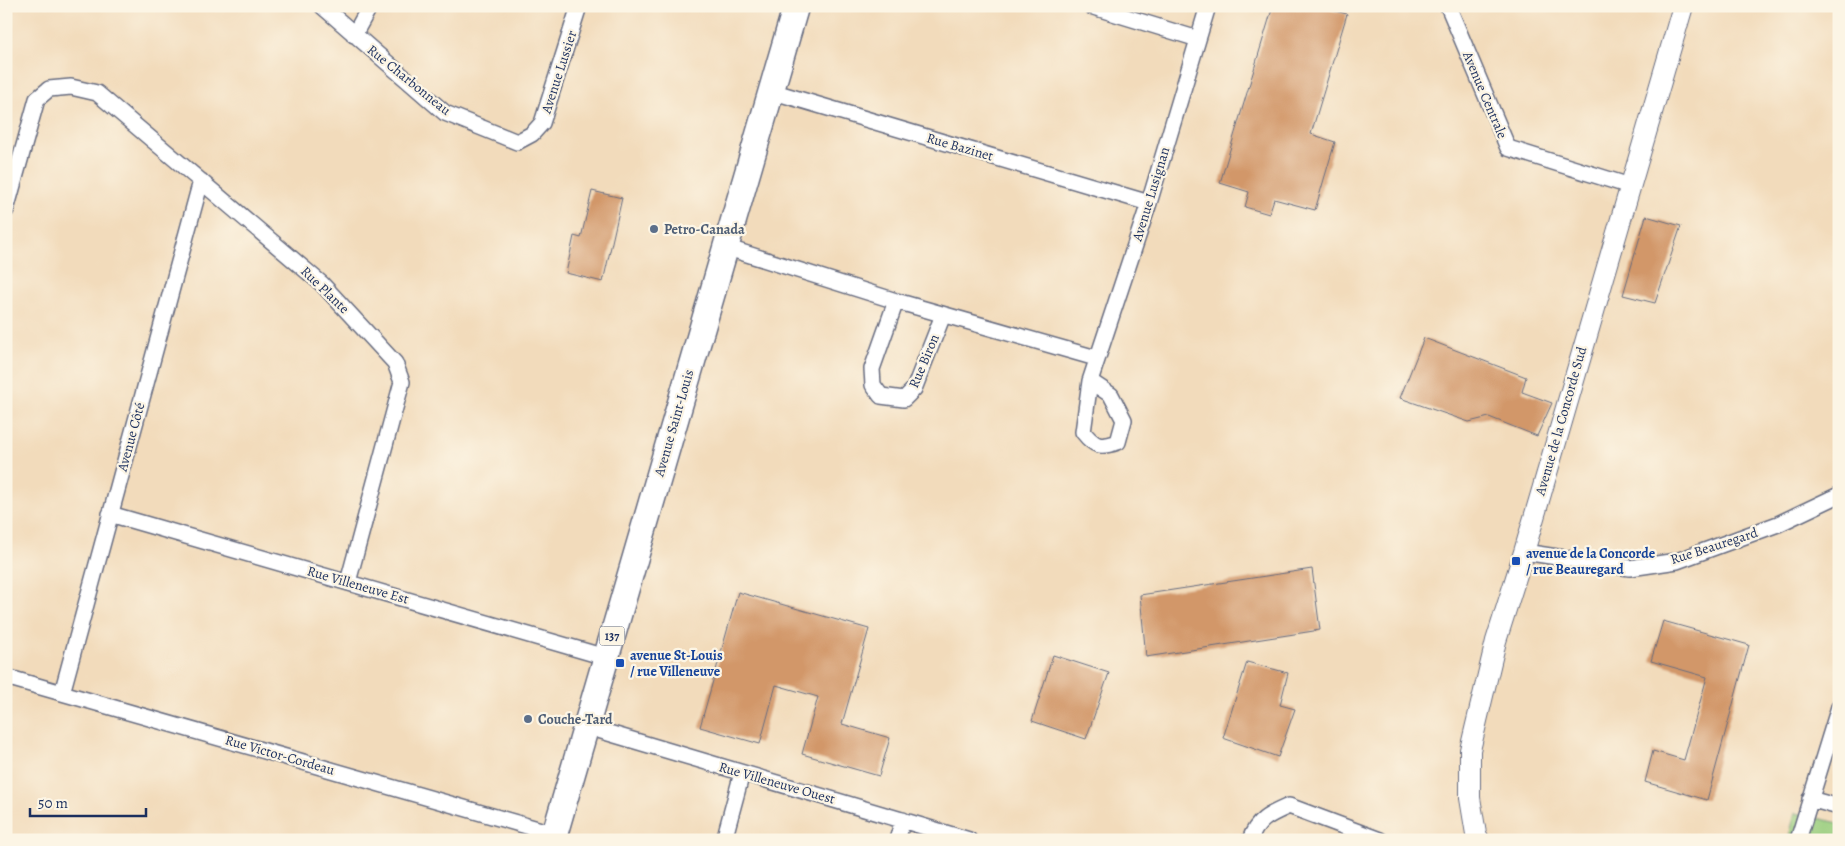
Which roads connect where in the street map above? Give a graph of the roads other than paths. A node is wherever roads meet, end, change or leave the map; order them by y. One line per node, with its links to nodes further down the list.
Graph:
1 (322, 6): 9 (street, Rue Charbonneau)
2 (370, 6): 9 (street)
3 (579, 6): 12 (street, Avenue Lussier)
4 (796, 6): 11 (main road, Avenue Saint-Louis / 137)
5 (1090, 6): 10 (street)
6 (1208, 6): 10 (street, Avenue Lusignan)
7 (1448, 6): 14 (street, Avenue Centrale)
8 (1683, 6): 14 (street, Avenue de la Concorde Sud)
9 (354, 35): 12 (street, Rue Charbonneau)
10 (1198, 39): 15 (street, Avenue Lusignan)
11 (771, 91): 15 (street, Rue Bazinet); 17 (main road, Avenue Saint-Louis / 137)
12 (532, 134)
13 (201, 181): 16 (street, Rue Plante); 23 (street, Avenue Côté); 25 (street, Rue Plante)
14 (1630, 186): 24 (street, Avenue de la Concorde Sud)
15 (1149, 203): 20 (street, Avenue Lusignan)
16 (6, 210)
17 (725, 247): 18 (street, Rue Biron); 26 (main road, Avenue Saint-Louis / 137)
18 (896, 301): 19 (street, Rue Biron); 19 (street, Rue Biron)
19 (943, 315): 20 (street, Rue Biron)
20 (1096, 358): 21 (street, Avenue Lusignan)
21 (1090, 381)
22 (1839, 495): 24 (street, Rue Beauregard)
23 (110, 514): 25 (street, Rue Villeneuve Est); 28 (street, Avenue Côté)
24 (1524, 552): 41 (street, Avenue de la Concorde Sud)
25 (348, 582): 26 (street, Rue Villeneuve Est)
26 (605, 657): 30 (main road, Avenue Saint-Louis / 137)
27 (6, 677): 28 (street, Rue Victor-Cordeau)
28 (62, 693): 35 (street, Rue Victor-Cordeau)
29 (1839, 707): 32 (street)
30 (585, 726): 31 (street, Rue Villeneuve Ouest); 35 (main road, Avenue Saint-Louis / 137)
31 (742, 773): 34 (street, Rue Villeneuve Ouest); 36 (street)
32 (1810, 799): 33 (street); 42 (street)
33 (1839, 807)
34 (903, 820): 37 (street); 38 (street, Rue Villeneuve Ouest)
35 (554, 837)
36 (724, 840)
37 (898, 840)
38 (969, 840)
39 (1250, 840): 40 (street)
40 (1380, 840)
41 (1479, 840)
42 (1798, 840)

